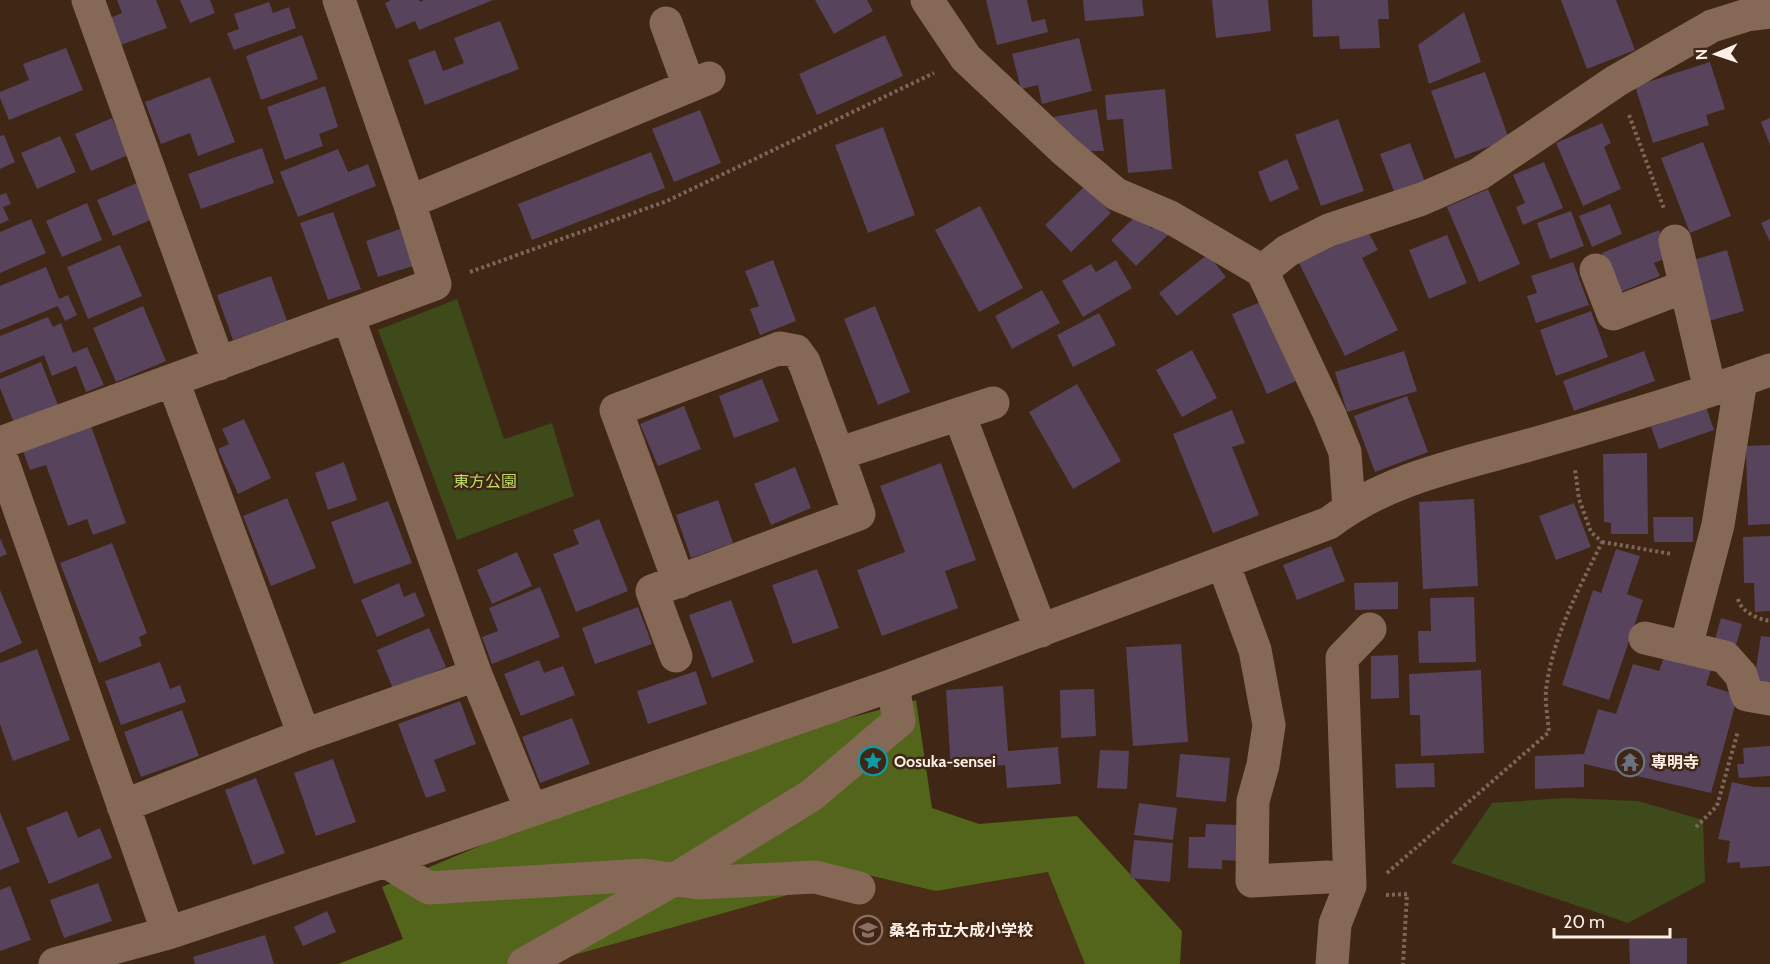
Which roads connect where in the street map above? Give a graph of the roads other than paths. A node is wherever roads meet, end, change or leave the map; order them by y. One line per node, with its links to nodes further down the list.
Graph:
1 (88, 0): 12 (street)
2 (339, 0): 6 (street)
3 (927, 0): 9 (street)
4 (1770, 12): 9 (street)
5 (666, 23): 6 (street)
6 (409, 202): 11 (street)
7 (1675, 241): 10 (street)
8 (1596, 270): 10 (street)
9 (1262, 272): 21 (street)
10 (1686, 286): 15 (street)
11 (348, 316): 12 (street); 29 (street)
12 (219, 364): 14 (street)
13 (1756, 375): 15 (street); 27 (street)
14 (173, 381): 18 (street); 32 (street)
15 (1710, 390): 21 (street)
16 (993, 403): 17 (street)
17 (959, 414): 20 (street); 25 (street)
18 (0, 443)
19 (0, 454): 33 (street)
20 (838, 454): 23 (street); 23 (street)
21 (1349, 507): 22 (street)
22 (1223, 563): 25 (street); 37 (street)
23 (679, 582): 28 (street)
24 (1370, 629): 37 (street)
25 (1041, 631): 30 (street)
26 (1645, 638): 27 (street)
27 (1686, 647): 31 (street)
28 (676, 656)
29 (476, 675): 32 (street); 34 (street)
30 (893, 685): 34 (street); 36 (street)
31 (1759, 697)
32 (304, 735): 33 (street)
33 (123, 806): 39 (street)
34 (531, 810): 35 (street)
35 (385, 861): 36 (street); 39 (street)
36 (675, 879): 38 (street); 41 (street)
37 (1352, 881): 42 (street)
38 (859, 888)
39 (168, 933): 40 (street)
40 (55, 964)
41 (524, 964)
42 (1332, 964)

